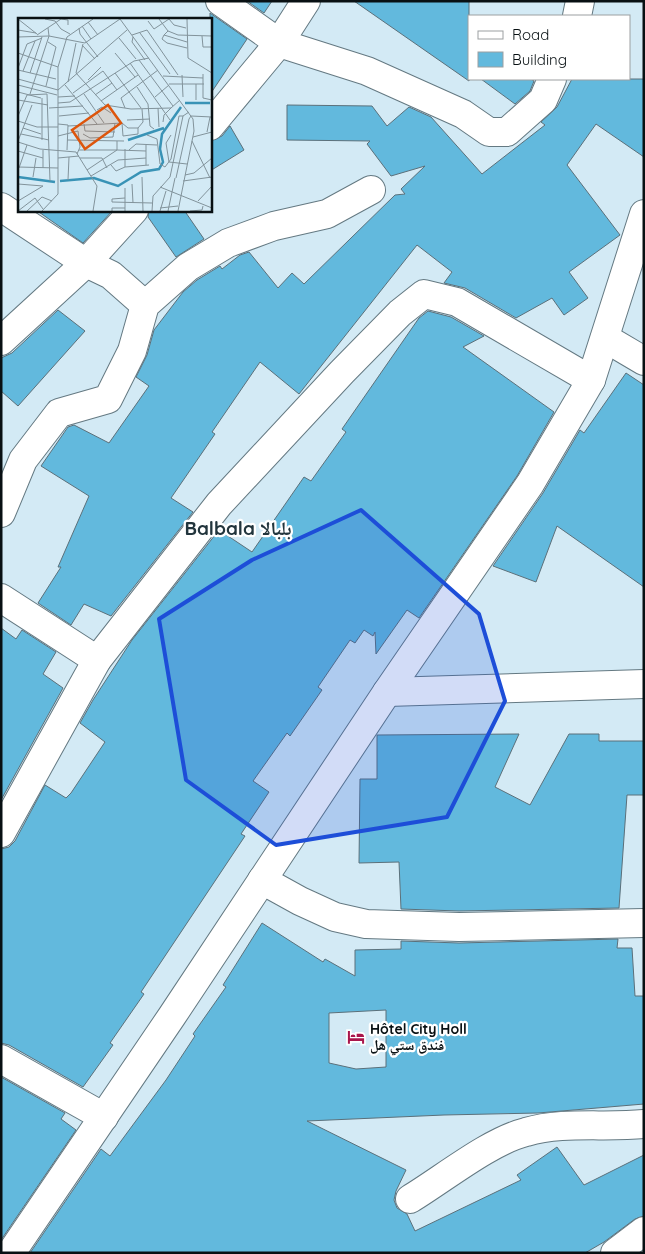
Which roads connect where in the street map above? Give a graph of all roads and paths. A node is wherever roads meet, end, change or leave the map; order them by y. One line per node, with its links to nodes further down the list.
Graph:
1 (220, 1): 5 (street)
2 (306, 1): 5 (street)
3 (580, 1): 4 (street)
4 (577, 15)
5 (279, 43): 6 (street); 7 (street)
6 (552, 80)
7 (211, 125)
8 (371, 190): 13 (street)
9 (1, 206): 12 (street)
10 (133, 211): 12 (street)
11 (644, 214): 14 (street)
12 (86, 263): 13 (street); 15 (street)
13 (146, 305): 18 (street)
14 (605, 338): 16 (street); 17 (street)
15 (1, 341)
16 (644, 361)
17 (591, 380): 20 (street); 22 (street)
18 (1, 513)
19 (1, 598): 20 (street)
20 (97, 660): 23 (street)
21 (644, 684): 22 (street)
22 (387, 692): 24 (street)
23 (1, 833)
24 (262, 880): 25 (street); 27 (street)
25 (644, 923)
26 (1, 1059): 27 (street)
27 (104, 1117): 31 (street)
28 (644, 1124): 29 (street)
29 (410, 1199)
30 (644, 1231): 32 (street)
31 (11, 1253)
32 (615, 1253)

